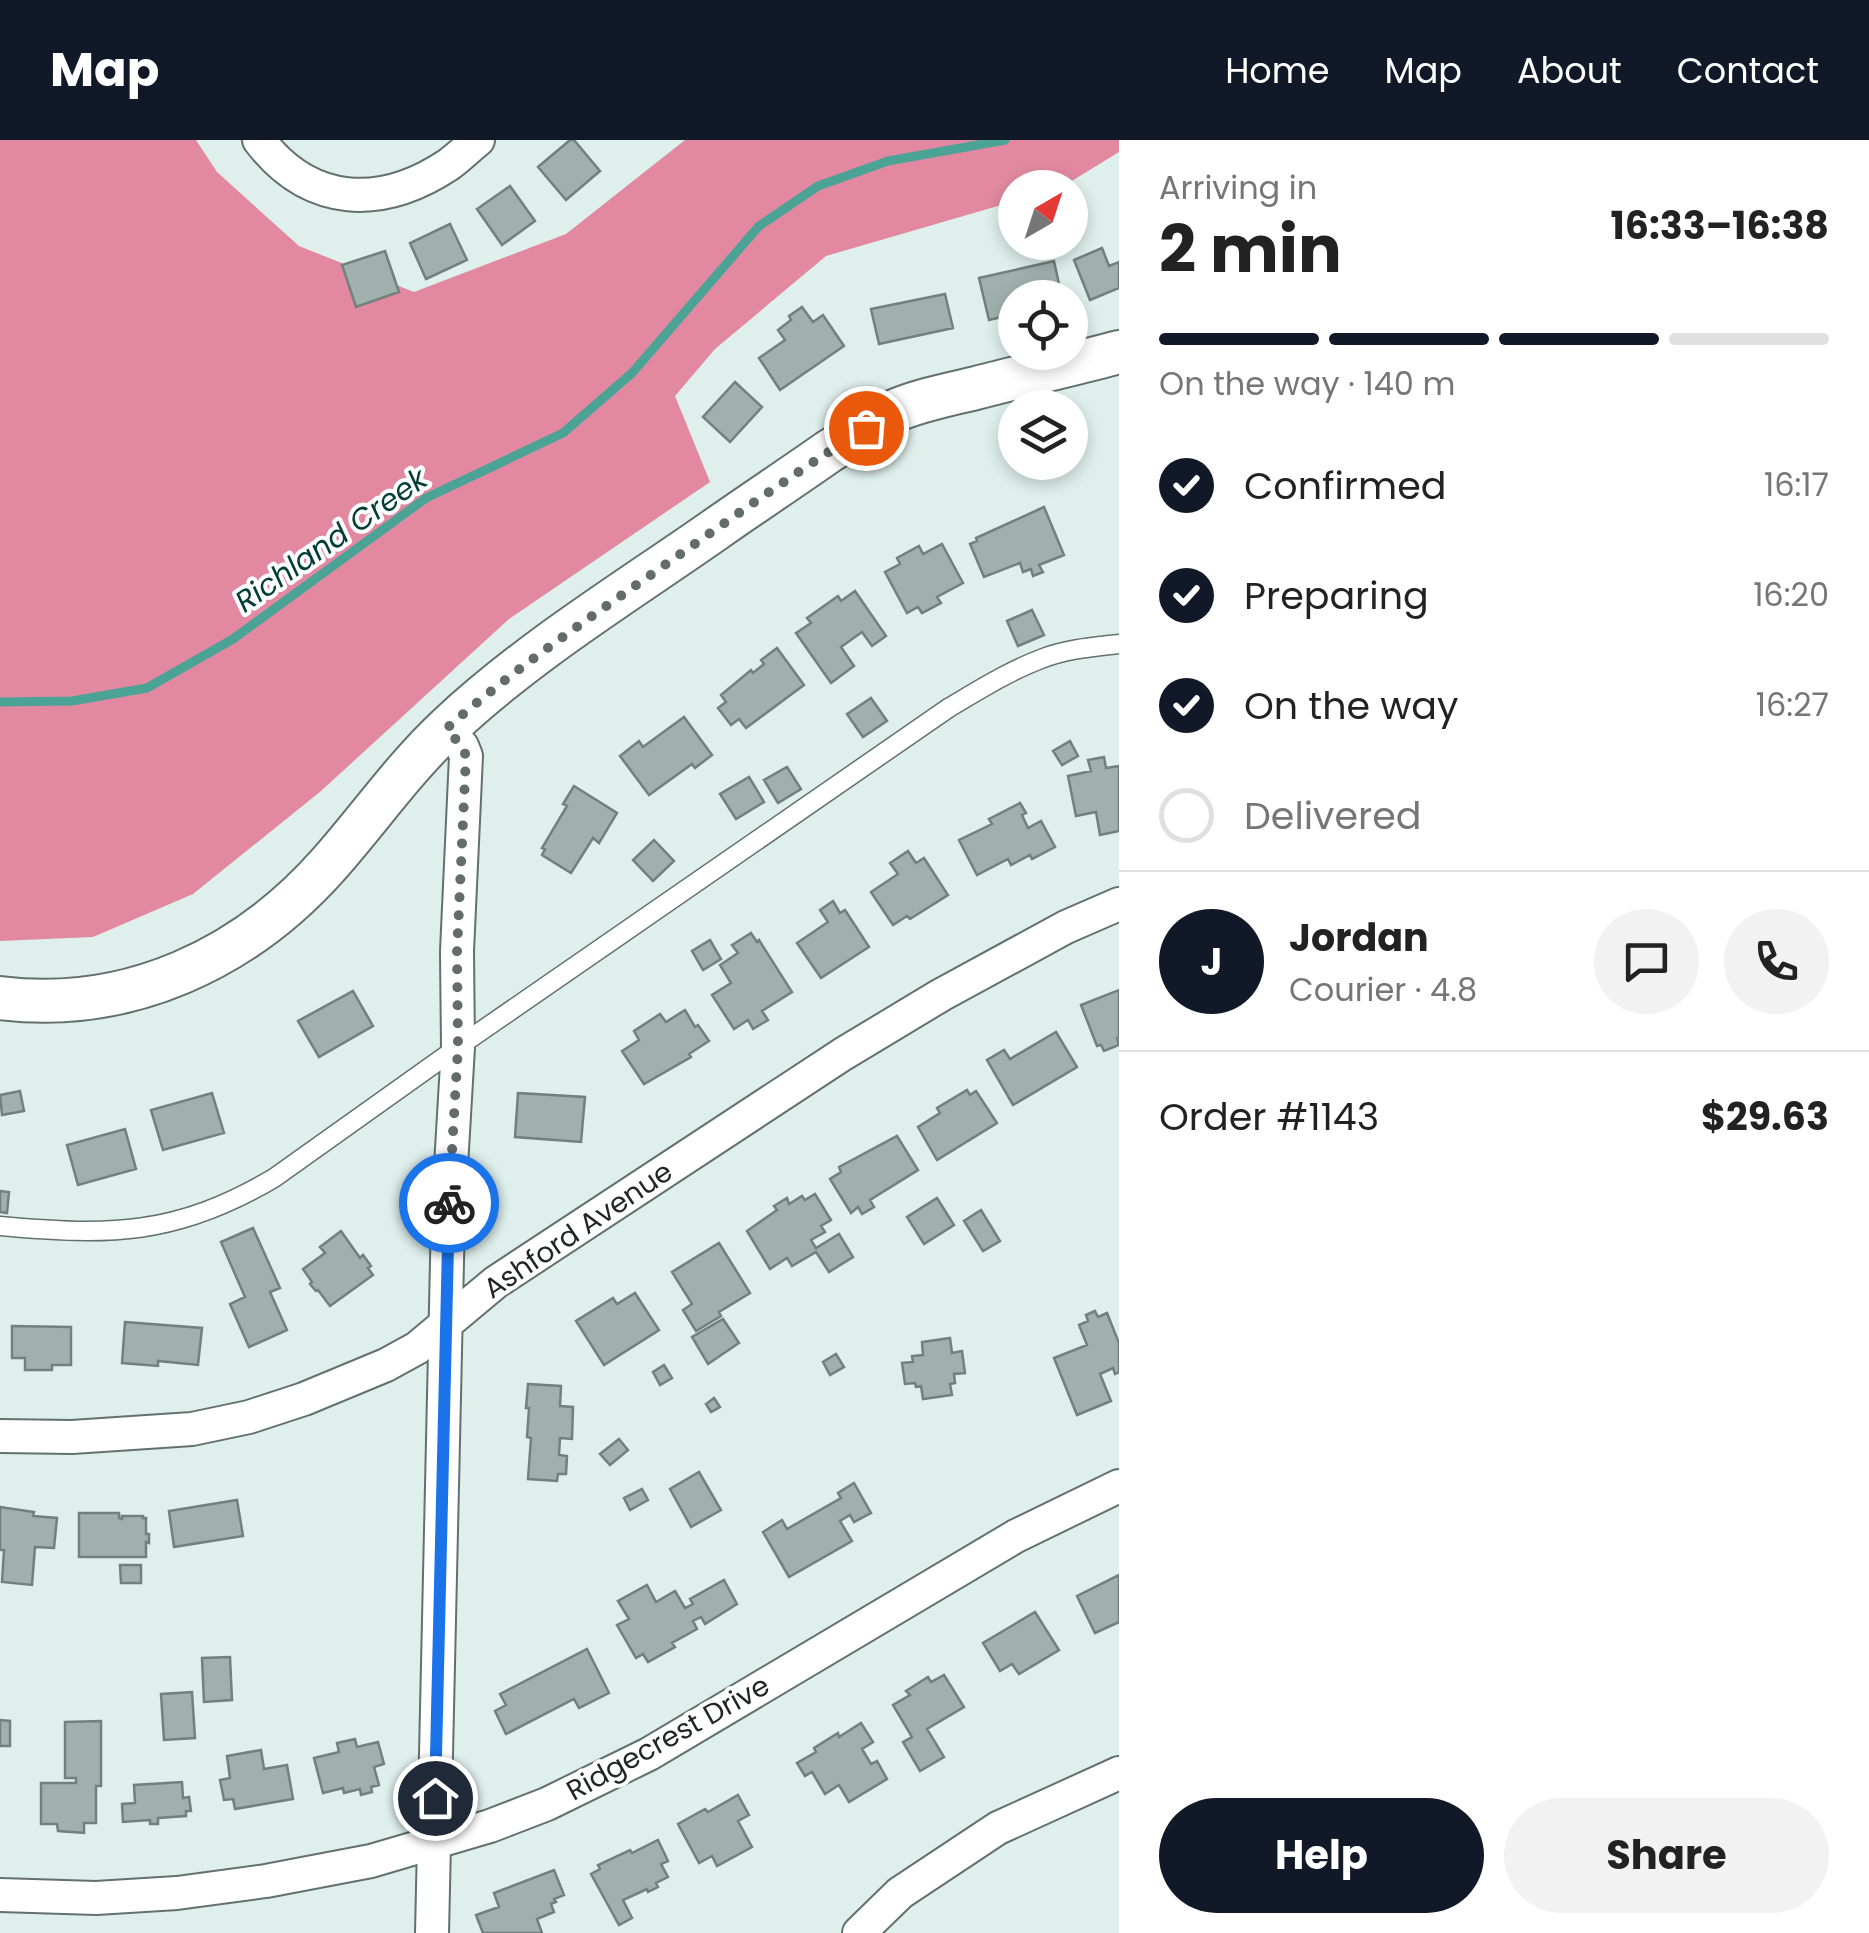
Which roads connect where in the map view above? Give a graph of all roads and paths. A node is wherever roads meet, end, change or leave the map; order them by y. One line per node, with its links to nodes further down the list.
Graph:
1 (259, 140): 2 (street)
2 (478, 140)
3 (1119, 352): 5 (street)
4 (1119, 644): 8 (lane)
5 (446, 729): 7 (street); 8 (street)
6 (1119, 904): 10 (street, Ashford Avenue)
7 (0, 998)
8 (458, 1047): 9 (lane); 10 (street)
9 (0, 1226)
10 (446, 1325): 11 (street, Ashford Avenue); 14 (street)
11 (0, 1436)
12 (1119, 1486): 14 (street, Ridgecrest Drive)
13 (1119, 1773): 17 (street)
14 (434, 1842): 15 (street, Ridgecrest Drive); 16 (street)
15 (0, 1894)
16 (432, 1933)
17 (860, 1933)

